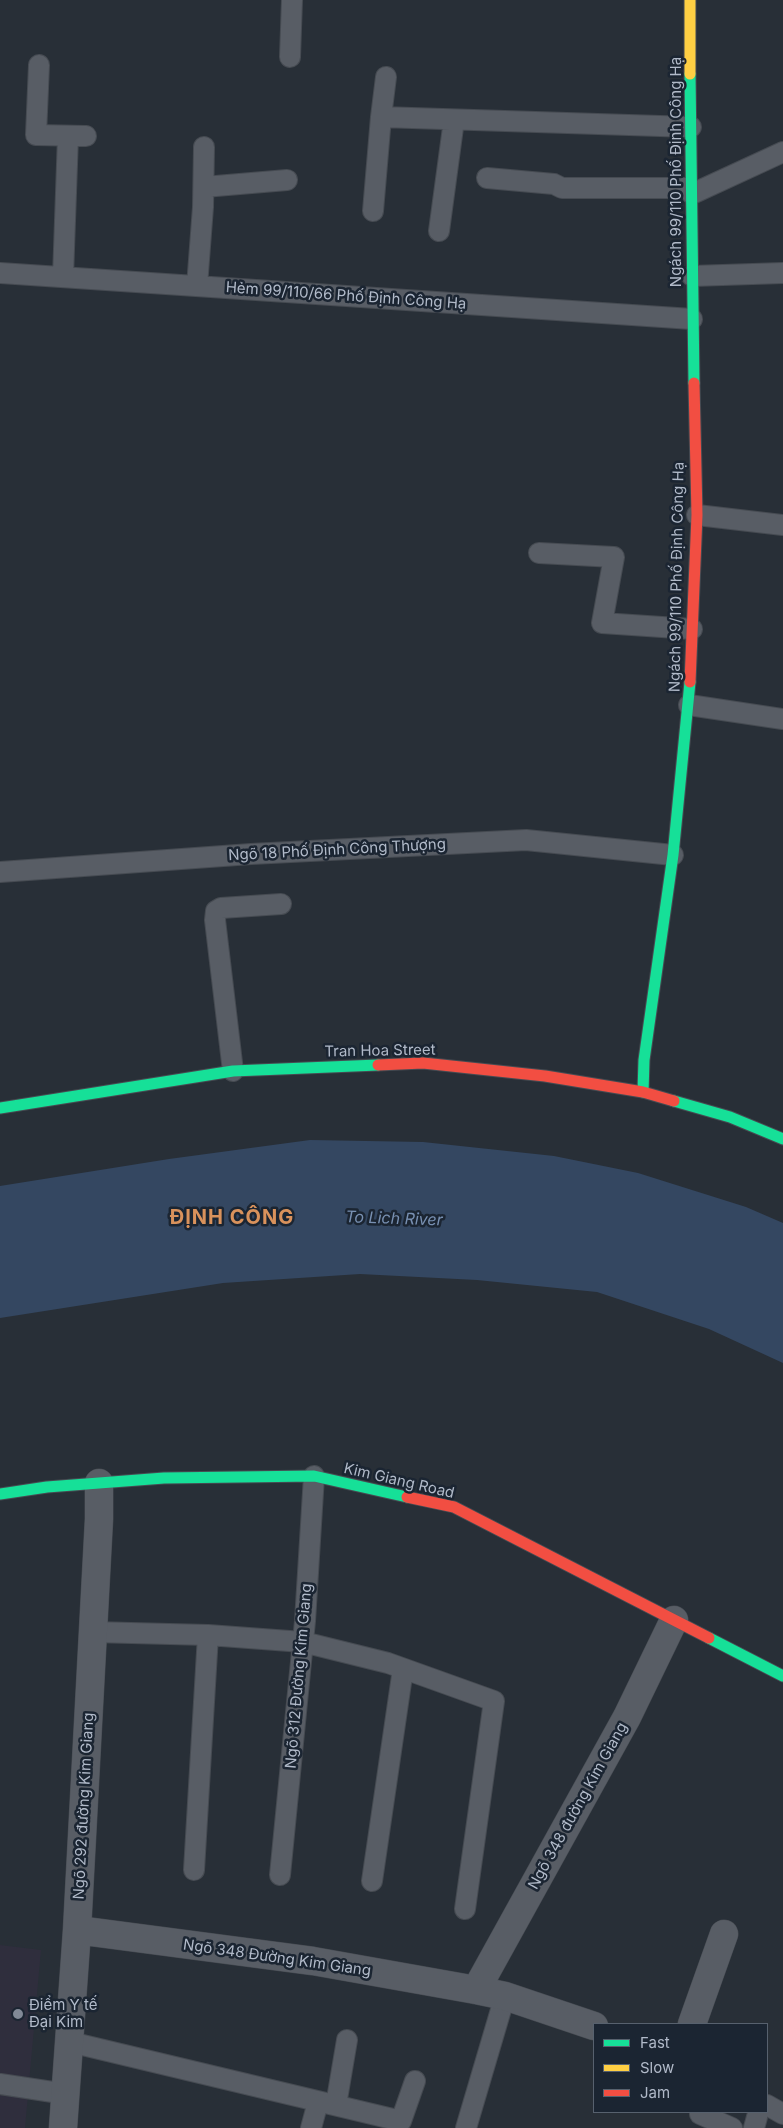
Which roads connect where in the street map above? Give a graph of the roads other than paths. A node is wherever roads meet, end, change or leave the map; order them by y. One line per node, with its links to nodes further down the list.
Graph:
1 (292, 0): 3 (lane)
2 (690, 0): 8 (main road, Ngách 99/110 Phố Định Công Hạ)
3 (290, 57)
4 (39, 66): 20 (lane)
5 (386, 78): 6 (lane)
6 (381, 117): 7 (lane); 15 (lane)
7 (454, 120): 8 (lane); 16 (lane)
8 (691, 127): 14 (main road, Ngách 99/110 Phố Định Công Hạ)
9 (204, 147): 13 (lane)
10 (783, 152): 14 (lane)
11 (488, 178): 14 (lane)
12 (287, 180): 13 (lane)
13 (204, 187): 21 (lane)
14 (692, 191): 19 (main road, Ngách 99/110 Phố Định Công Hạ)
15 (373, 211)
16 (439, 231)
17 (0, 273): 20 (lane, Hẻm 99/110/66 Phố Định Công Hạ)
18 (783, 273): 19 (lane)
19 (692, 276): 22 (main road, Ngách 99/110 Phố Định Công Hạ)
20 (63, 277): 21 (lane, Hẻm 99/110/66 Phố Định Công Hạ)
21 (197, 286): 22 (lane, Hẻm 99/110/66 Phố Định Công Hạ)
22 (692, 319): 23 (main road, Ngách 99/110 Phố Định Công Hạ)
23 (697, 516): 24 (lane); 26 (main road, Ngách 99/110 Phố Định Công Hạ)
24 (783, 525)
25 (539, 554): 26 (lane)
26 (692, 629): 27 (main road, Ngách 99/110 Phố Định Công Hạ)
27 (689, 706): 28 (lane); 29 (main road, Ngách 99/110 Phố Định Công Hạ)
28 (783, 719)
29 (673, 855): 30 (lane, Ngõ 18 Phố Định Công Thượng); 33 (main road, Ngách 99/110 Phố Định Công Hạ)
30 (0, 872)
31 (281, 904): 32 (lane)
32 (233, 1071): 33 (main road, Tran Hoa Street); 34 (main road, Tran Hoa Street)
33 (643, 1092): 35 (main road, Tran Hoa Street)
34 (0, 1108)
35 (783, 1139)
36 (314, 1476): 37 (main road, Kim Giang Road); 39 (main road, Kim Giang Road); 42 (lane, Ngõ 312 Đường Kim Giang)
37 (99, 1483): 38 (main road, Kim Giang Road); 40 (street, Ngõ 292 đường Kim Giang)
38 (0, 1494)
39 (674, 1620): 44 (main road, Kim Giang Road); 51 (street, Ngõ 348 đường Kim Giang)
40 (93, 1632): 41 (lane); 49 (street, Ngõ 292 đường Kim Giang)
41 (208, 1635): 42 (lane); 45 (lane)
42 (303, 1642): 43 (lane); 46 (lane, Ngõ 312 Đường Kim Giang)
43 (403, 1669): 47 (lane); 48 (lane)
44 (783, 1676)
45 (194, 1870)
46 (280, 1875)
47 (372, 1881)
48 (466, 1909)
49 (77, 1930): 51 (street, Ngõ 348 Đường Kim Giang); 56 (street, Ngõ 292 đường Kim Giang)
50 (724, 1934): 53 (street)
51 (476, 1990): 52 (street, Ngõ 348 Đường Kim Giang)
52 (505, 1996): 54 (street, Ngõ 348 Đường Kim Giang); 66 (lane)
53 (692, 2023)
54 (593, 2026)
55 (348, 2040): 60 (lane)
56 (70, 2042): 59 (street, Ngõ 292 đường Kim Giang); 60 (lane)
57 (415, 2082): 60 (lane)
58 (0, 2084): 59 (lane)
59 (66, 2094): 64 (street, Ngõ 292 đường Kim Giang)
60 (327, 2104): 65 (lane)
61 (700, 2114): 67 (lane)
62 (783, 2114): 63 (lane)
63 (759, 2117)
64 (63, 2128)
65 (311, 2128)
66 (466, 2128)
67 (732, 2128)

